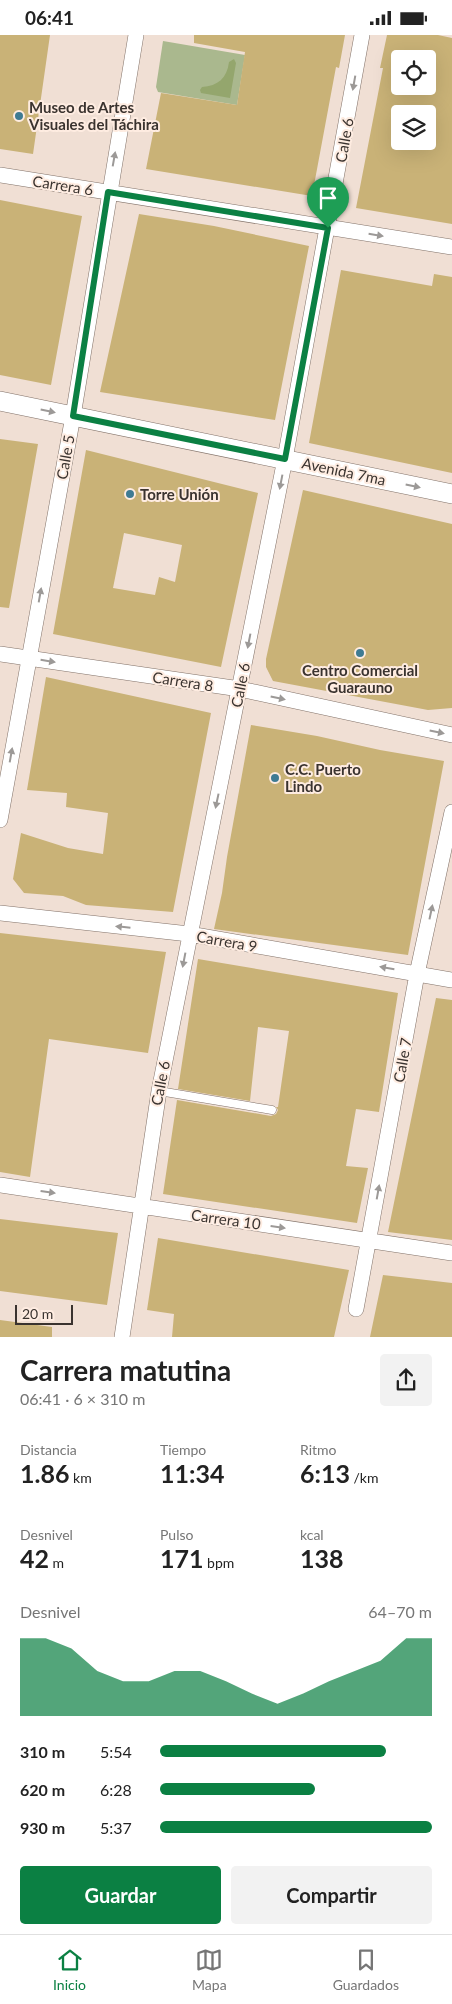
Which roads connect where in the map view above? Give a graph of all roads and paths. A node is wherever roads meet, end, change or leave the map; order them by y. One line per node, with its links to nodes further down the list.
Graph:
1 (136, 35): 4 (street, Calle 5, one-way to 1)
2 (362, 35): 5 (street, Calle 6, one-way to 5)
3 (0, 175): 4 (street, Carrera 6)
4 (108, 192): 5 (street, Carrera 6); 8 (street, Calle 5)
5 (328, 228): 6 (street, Carrera 6, one-way to 6); 9 (street, Calle 6)
6 (452, 247)
7 (0, 401): 8 (street, Avenida 7ma, one-way to 8)
8 (73, 416): 9 (street, Avenida 7ma); 12 (street, Calle 5, one-way to 8)
9 (285, 459): 10 (street, Avenida 7ma, one-way to 10); 13 (street, Calle 6, one-way to 13)
10 (452, 494)
11 (0, 654): 12 (street, Carrera 8)
12 (28, 657): 13 (street, Carrera 8, one-way to 13); 16 (street, Calle 5, one-way to 12)
13 (240, 689): 14 (street, Carrera 8, one-way to 14); 18 (street, Calle 6, one-way to 18)
14 (452, 735)
15 (452, 812): 19 (street, Calle 7, one-way to 15)
16 (0, 820)
17 (0, 913): 18 (street, Carrera 9, one-way to 17)
18 (189, 934): 19 (street, Carrera 9, one-way to 18); 21 (street, Calle 6, one-way to 21)
19 (417, 974): 20 (street, Carrera 9); 25 (street, Calle 7, one-way to 19)
20 (452, 980)
21 (159, 1091): 22 (lane); 24 (street, Calle 6)
22 (272, 1110)
23 (0, 1185): 24 (street, Carrera 10, one-way to 24)
24 (142, 1207): 25 (street, Carrera 10, one-way to 25); 28 (street, Calle 6)
25 (369, 1240): 26 (street, Carrera 10); 27 (street, Calle 7)
26 (452, 1253)
27 (356, 1309)
28 (122, 1337)

